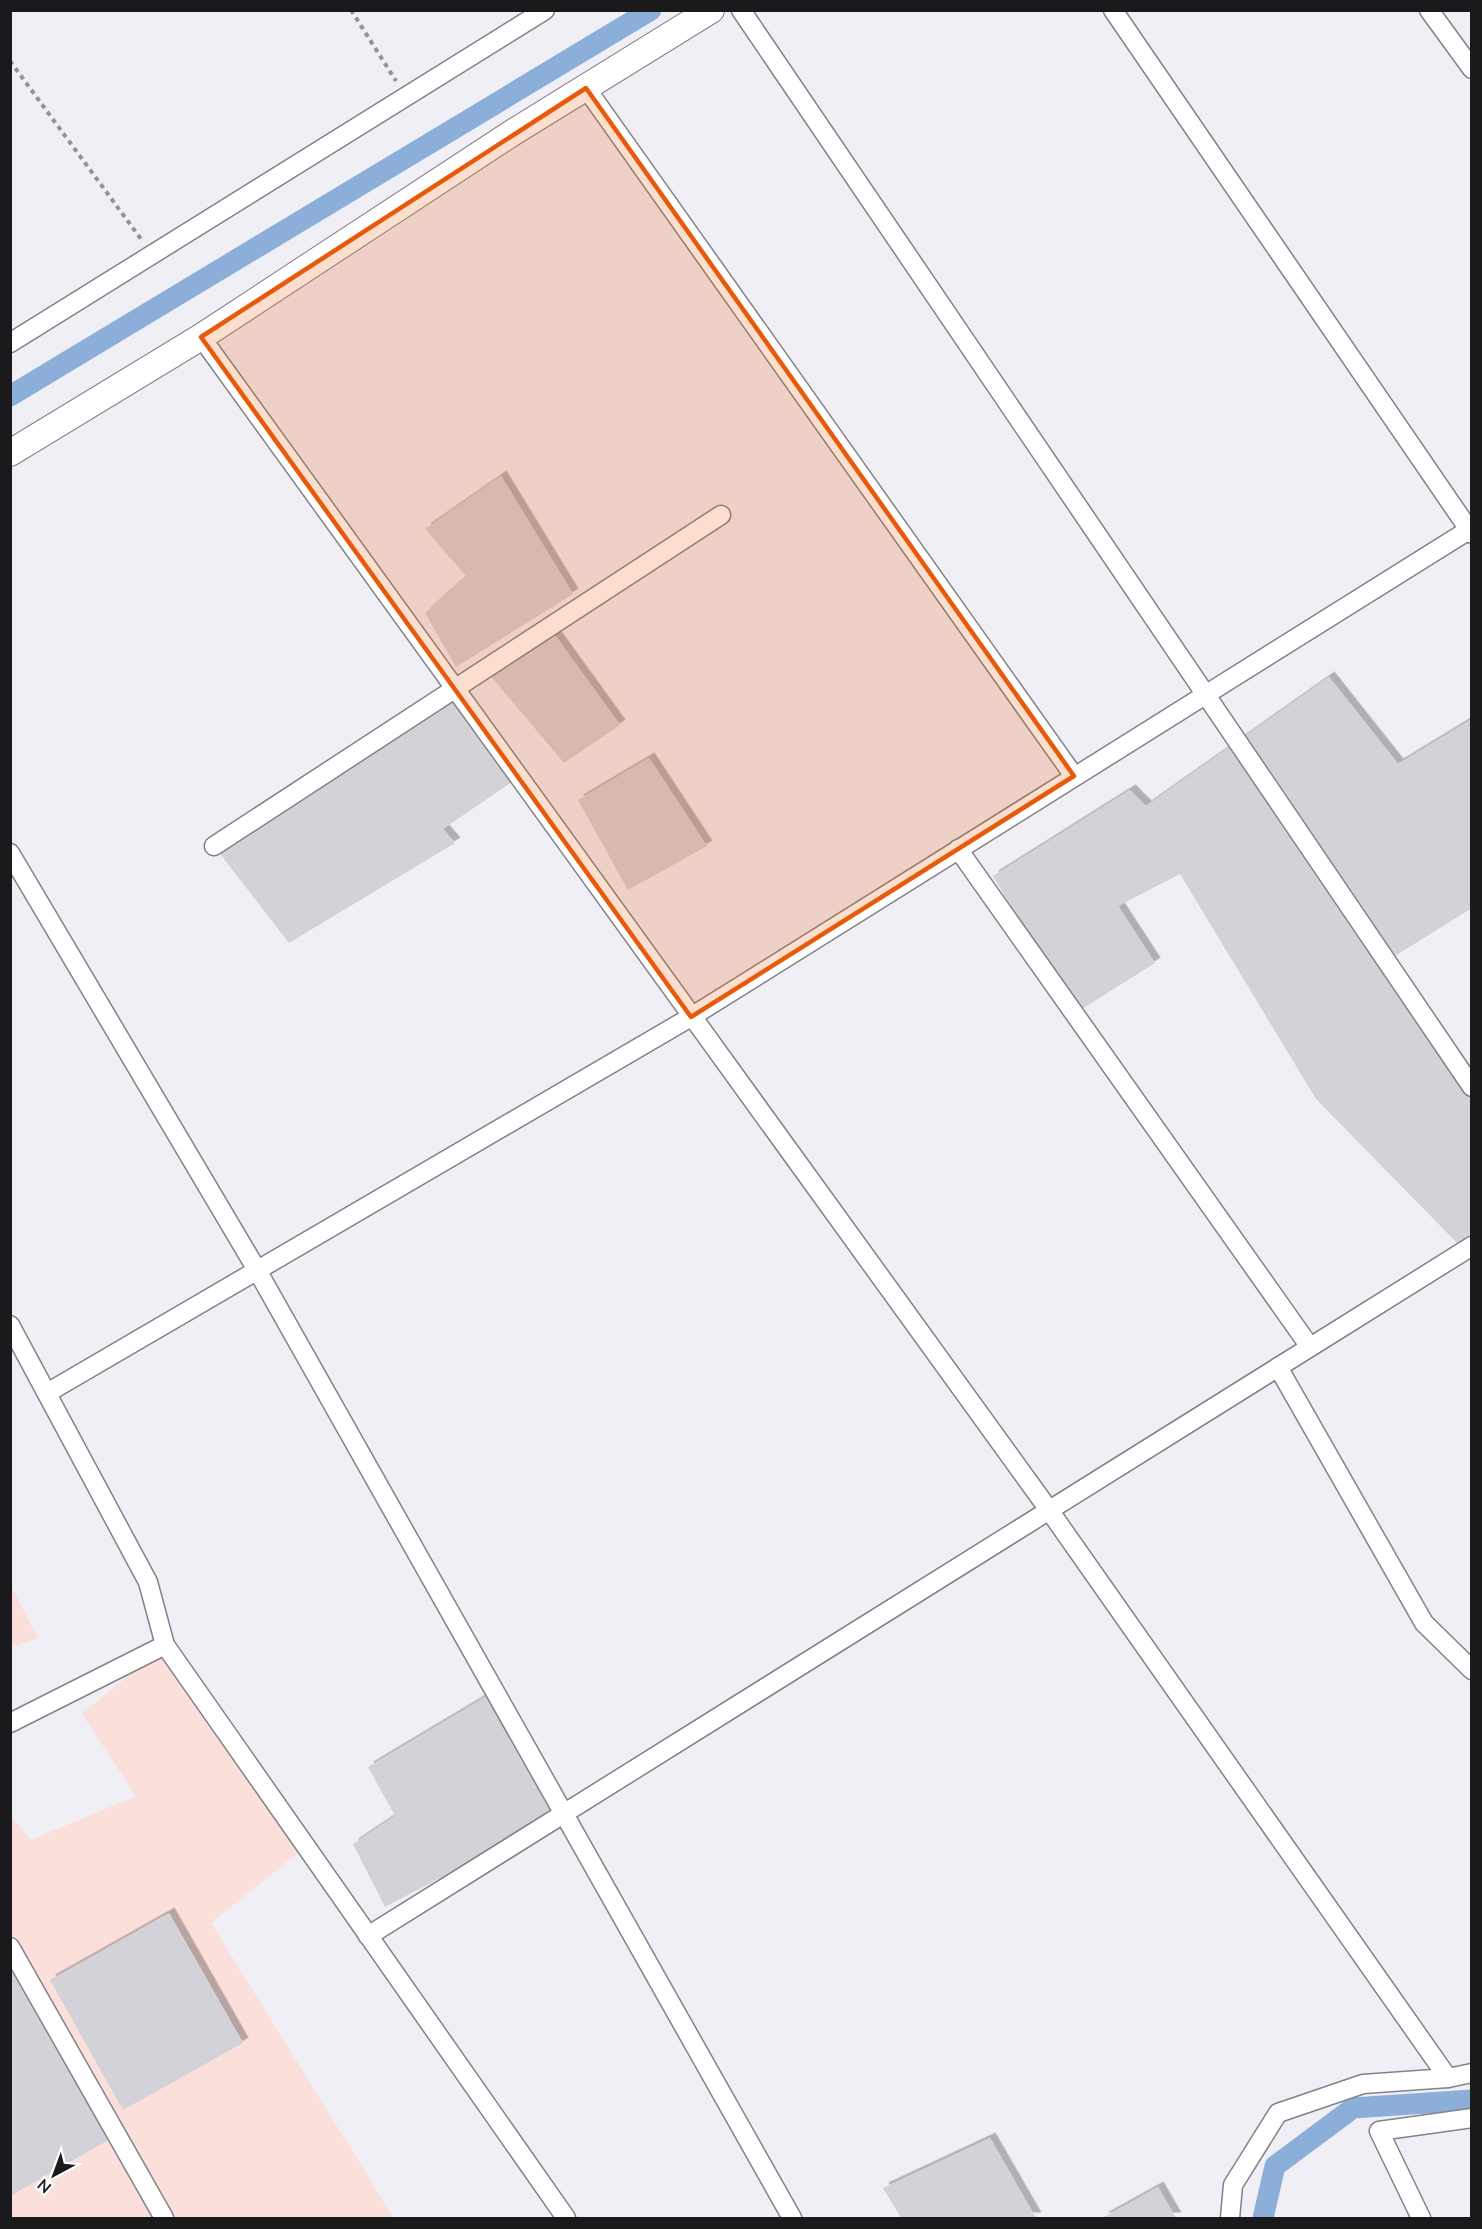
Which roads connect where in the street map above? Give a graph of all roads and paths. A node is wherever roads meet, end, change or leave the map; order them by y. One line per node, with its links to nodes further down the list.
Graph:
1 (351, 10): 10 (path)
2 (545, 10): 10 (street)
3 (711, 10): 9 (street)
4 (741, 10): 18 (street)
5 (1113, 10): 16 (street)
6 (1429, 10): 8 (street)
7 (10, 61): 11 (path)
8 (1472, 69)
9 (586, 88): 12 (street); 19 (street)
10 (406, 97): 11 (street)
11 (152, 255): 13 (street)
12 (201, 337): 14 (street); 17 (street)
13 (10, 343)
14 (10, 453)
15 (721, 514): 17 (street)
16 (1471, 530): 18 (street)
17 (455, 688): 20 (street); 23 (street)
18 (1206, 694): 19 (street); 24 (street)
19 (1074, 776): 21 (street)
20 (214, 846)
21 (957, 849): 23 (street); 28 (street)
22 (10, 853): 26 (street)
23 (691, 1017): 26 (street); 31 (street)
24 (1472, 1086)
25 (1469, 1253): 28 (street)
26 (257, 1270): 30 (street); 35 (street)
27 (10, 1325): 30 (street)
28 (1310, 1347): 29 (street)
29 (1278, 1367): 31 (street); 33 (street)
30 (47, 1393): 32 (street)
31 (1049, 1510): 35 (street); 39 (street)
32 (165, 1645): 34 (street); 36 (street)
33 (1472, 1670)
34 (10, 1723)
35 (563, 1813): 36 (street); 43 (street)
36 (368, 1936): 42 (street)
37 (10, 1947): 41 (street)
38 (1472, 2073): 39 (street)
39 (1448, 2078): 44 (street)
40 (1472, 2118): 45 (street)
41 (164, 2218)
42 (566, 2218)
43 (792, 2218)
44 (1230, 2218)
45 (1421, 2218)

